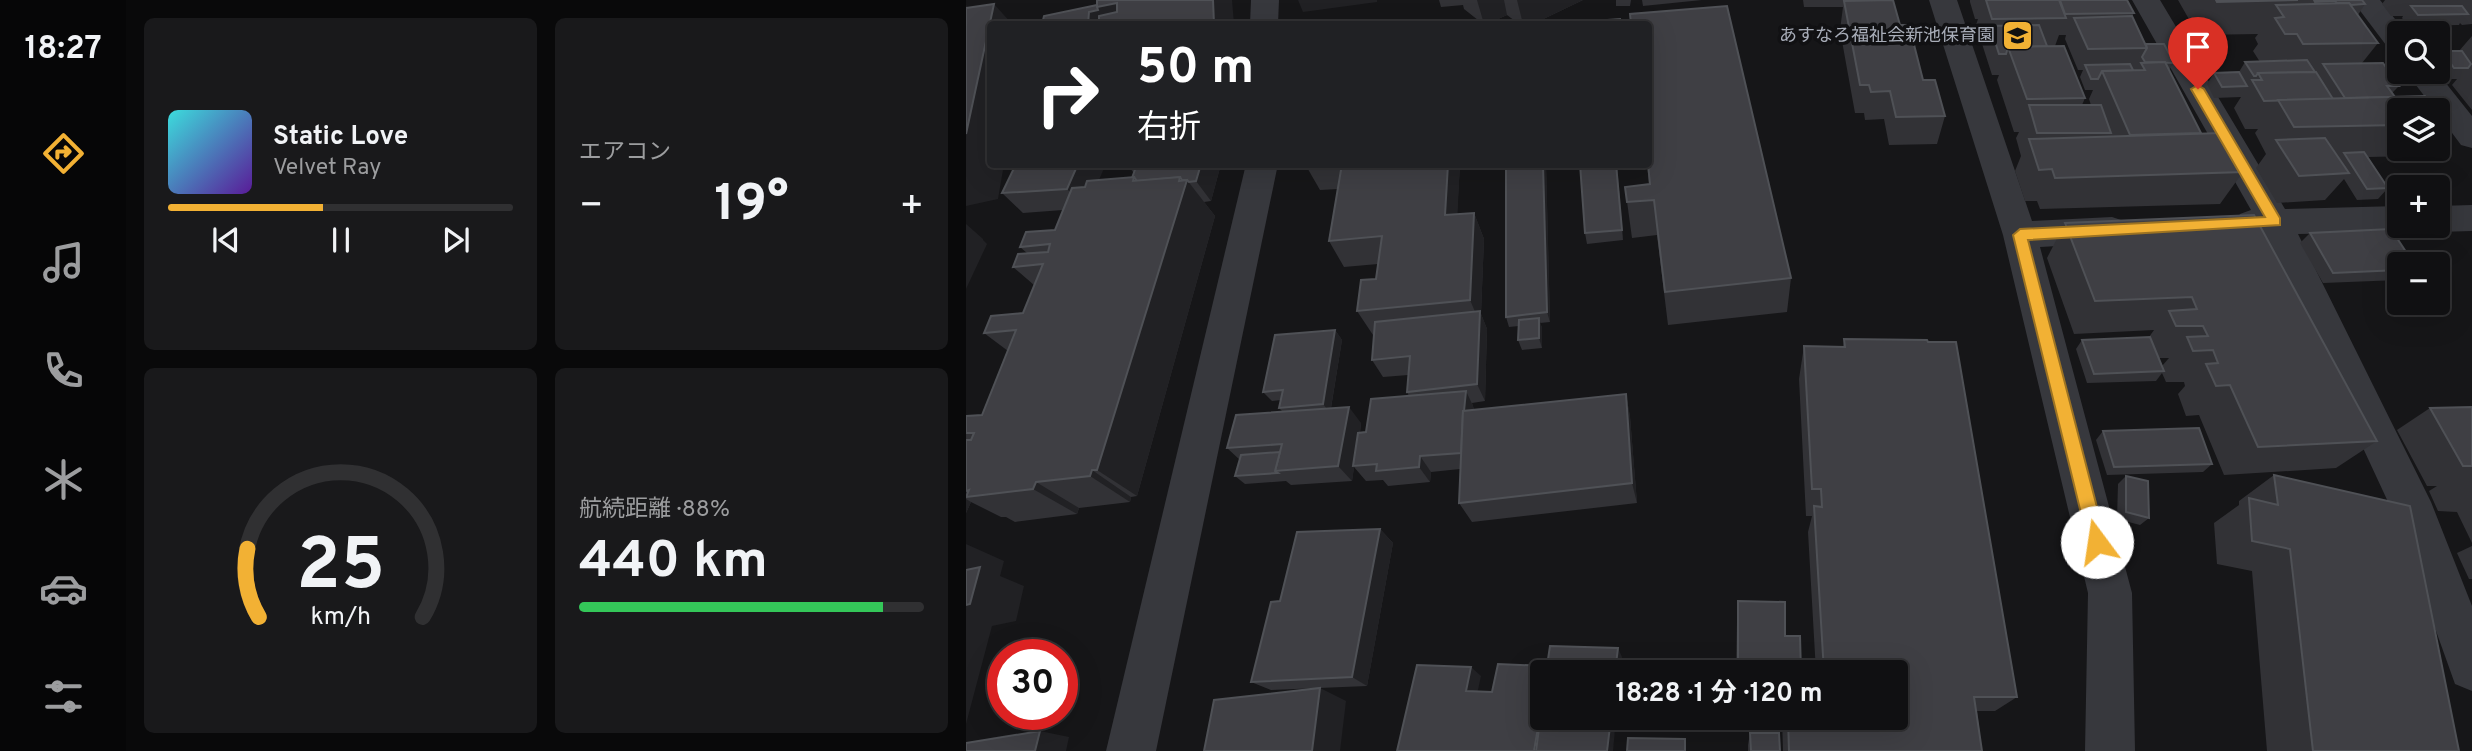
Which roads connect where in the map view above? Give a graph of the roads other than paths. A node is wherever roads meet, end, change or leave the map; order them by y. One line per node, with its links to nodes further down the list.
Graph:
1 (1265, 0): 5 (street)
2 (1943, 0): 16 (street)
3 (2146, 0): 13 (street)
4 (2366, 0): 6 (street)
5 (1264, 21)
6 (2387, 27)
7 (2430, 84): 8 (street)
8 (2472, 137)
9 (1261, 168): 18 (street)
10 (2472, 218): 12 (street)
11 (2387, 219): 13 (street)
12 (2450, 219)
13 (2275, 222): 14 (street); 17 (street)
14 (2221, 225)
15 (2141, 229): 16 (street)
16 (2020, 235): 19 (street)
17 (2472, 667)
18 (1131, 751)
19 (2110, 751)

